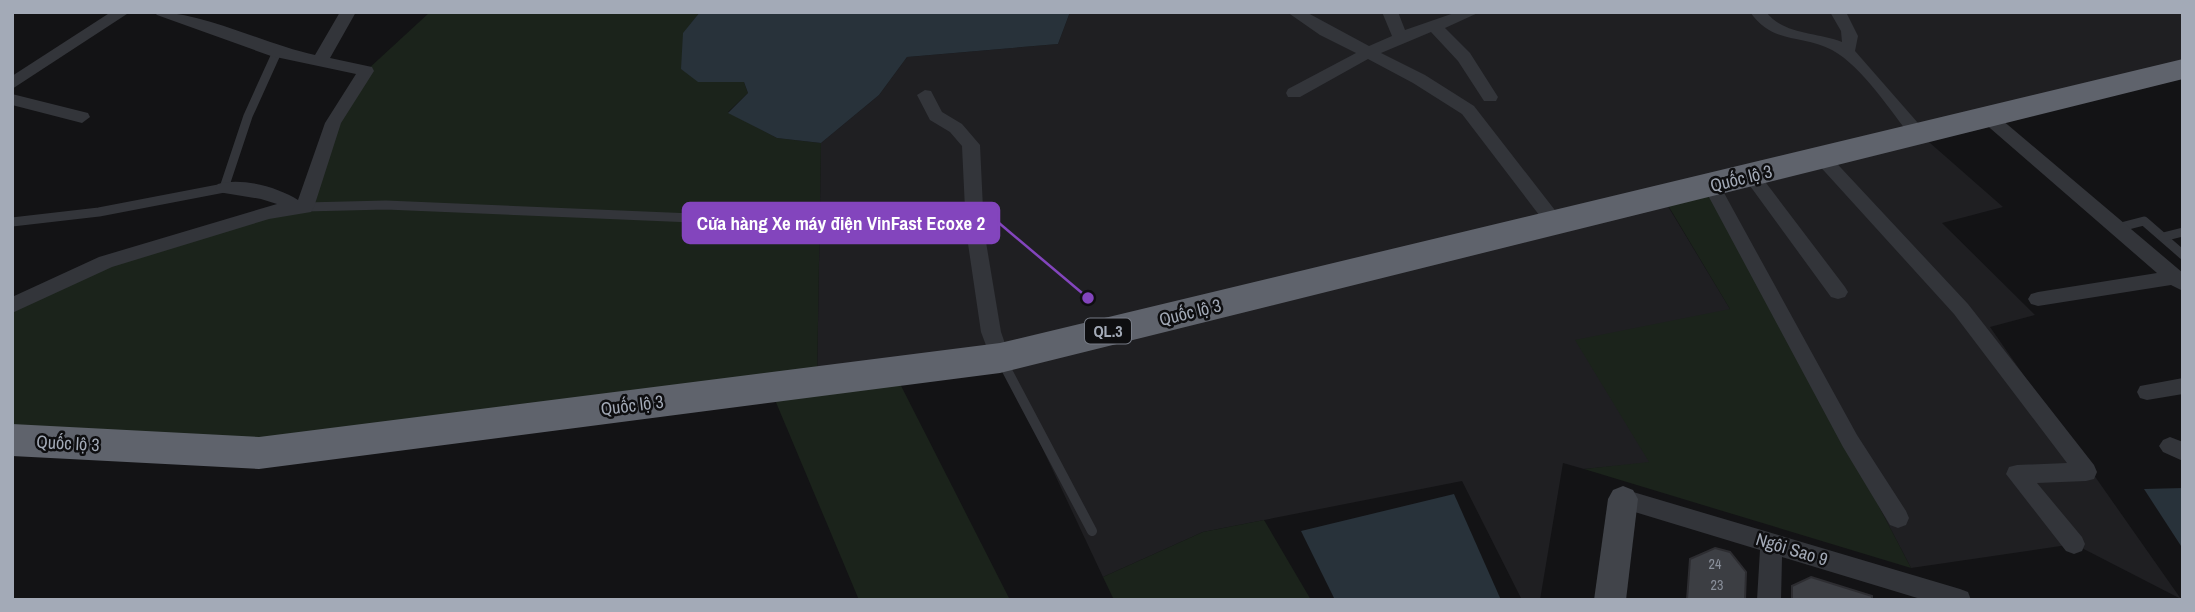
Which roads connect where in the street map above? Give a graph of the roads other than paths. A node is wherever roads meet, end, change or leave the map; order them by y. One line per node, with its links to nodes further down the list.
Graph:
1 (121, 12): 16 (street)
2 (162, 12): 12 (street)
3 (348, 12): 14 (street)
4 (1295, 12): 11 (street)
5 (1390, 12): 10 (street)
6 (1472, 12): 9 (street)
7 (1758, 12): 13 (street)
8 (1838, 12): 13 (street)
9 (1433, 26): 10 (street); 19 (street)
10 (1400, 36): 11 (street)
11 (1368, 51): 17 (street); 30 (street)
12 (277, 52): 14 (street); 27 (lane)
13 (1846, 52): 23 (street)
14 (320, 61): 28 (street)
15 (2183, 69): 22 (highway, Quốc lộ 3 / QL.3)
16 (12, 85)
17 (1294, 93)
18 (925, 95): 32 (street)
19 (1490, 97)
20 (12, 99): 21 (street)
21 (82, 117)
22 (1989, 118): 23 (highway, Quốc lộ 3 / QL.3); 31 (street)
23 (1919, 135): 24 (highway, Quốc lộ 3 / QL.3)
24 (1822, 158): 25 (highway, Quốc lộ 3 / QL.3); 48 (street)
25 (1751, 175): 26 (highway, Quốc lộ 3 / QL.3); 37 (street)
26 (1712, 186): 30 (highway, Quốc lộ 3 / QL.3); 45 (street)
27 (224, 188): 28 (street); 29 (lane)
28 (300, 207): 32 (lane); 39 (street)
29 (12, 222)
30 (1555, 223): 40 (highway, Quốc lộ 3 / QL.3)
31 (2117, 228): 34 (lane); 36 (street)
32 (975, 230): 40 (street)
33 (2183, 232): 34 (lane)
34 (2163, 237): 35 (lane)
35 (2183, 254)
36 (2178, 280): 38 (street)
37 (1838, 292)
38 (2038, 299)
39 (12, 306)
40 (1000, 358): 43 (highway, Quốc lộ 3 / QL.3); 46 (lane)
41 (2183, 386): 42 (street)
42 (2147, 392)
43 (12, 440)
44 (1623, 499): 47 (street, Ngôi Sao 9); 50 (street)
45 (1898, 518)
46 (1092, 531)
47 (1771, 543): 49 (street, Ngôi Sao 9); 51 (street)
48 (2074, 544)
49 (1911, 592): 52 (street, Ngôi Sao 9)
50 (1610, 600)
51 (1769, 600)
52 (1961, 600)

